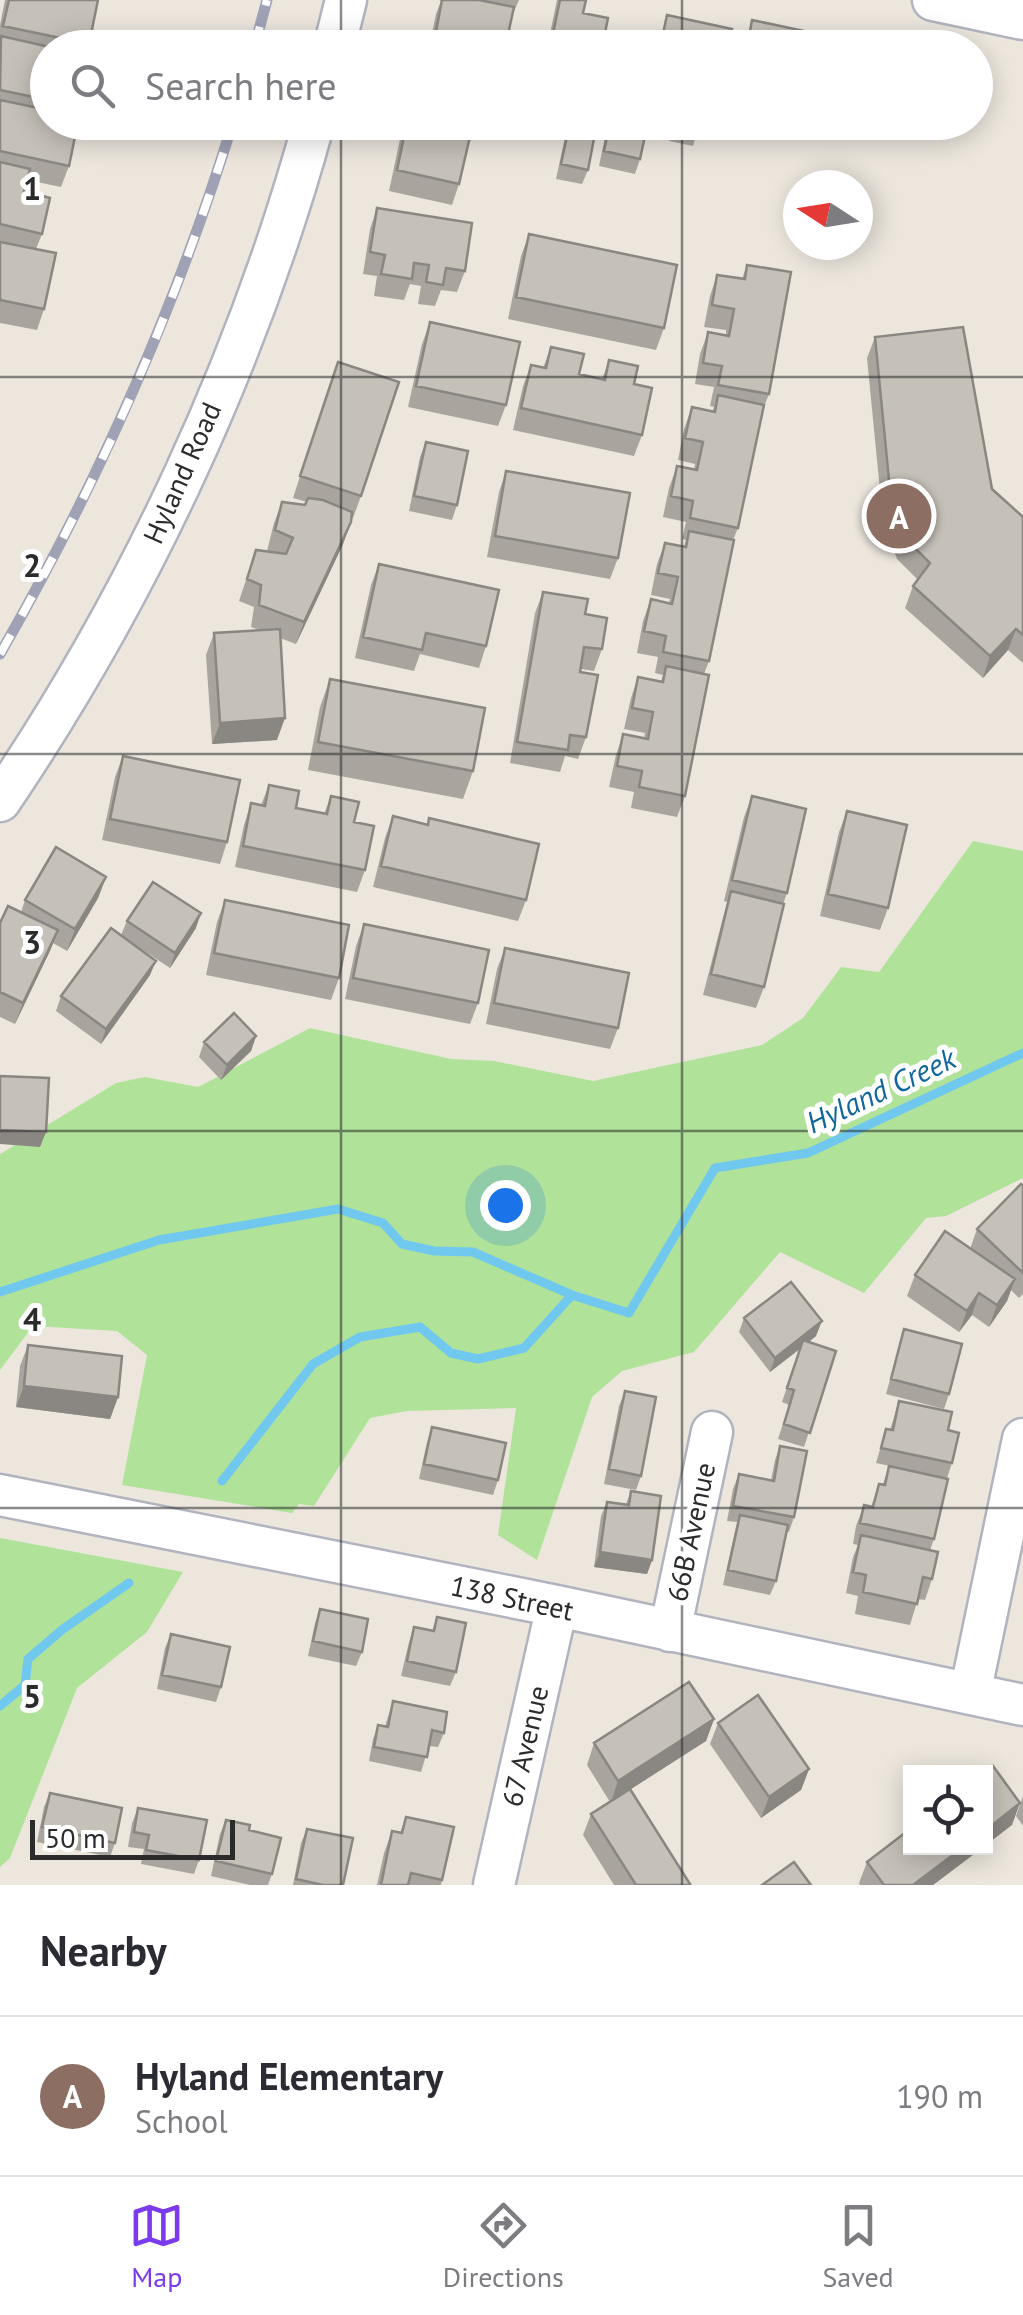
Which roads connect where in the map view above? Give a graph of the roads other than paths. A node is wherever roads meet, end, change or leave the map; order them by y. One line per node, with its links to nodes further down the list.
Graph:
1 (346, 0): 4 (street)
2 (933, 0): 3 (street)
3 (1023, 19)
4 (338, 30)
5 (308, 140): 6 (street, Hyland Road)
6 (0, 801)
7 (712, 1432): 11 (street, 66B Avenue)
8 (1023, 1439): 12 (street)
9 (0, 1495): 10 (street, 138 Street)
10 (557, 1606): 11 (street, 138 Street); 14 (street, 67 Avenue)
11 (670, 1631): 12 (street, 138 Street)
12 (970, 1694): 13 (street, 138 Street)
13 (1023, 1705)
14 (494, 1885)

